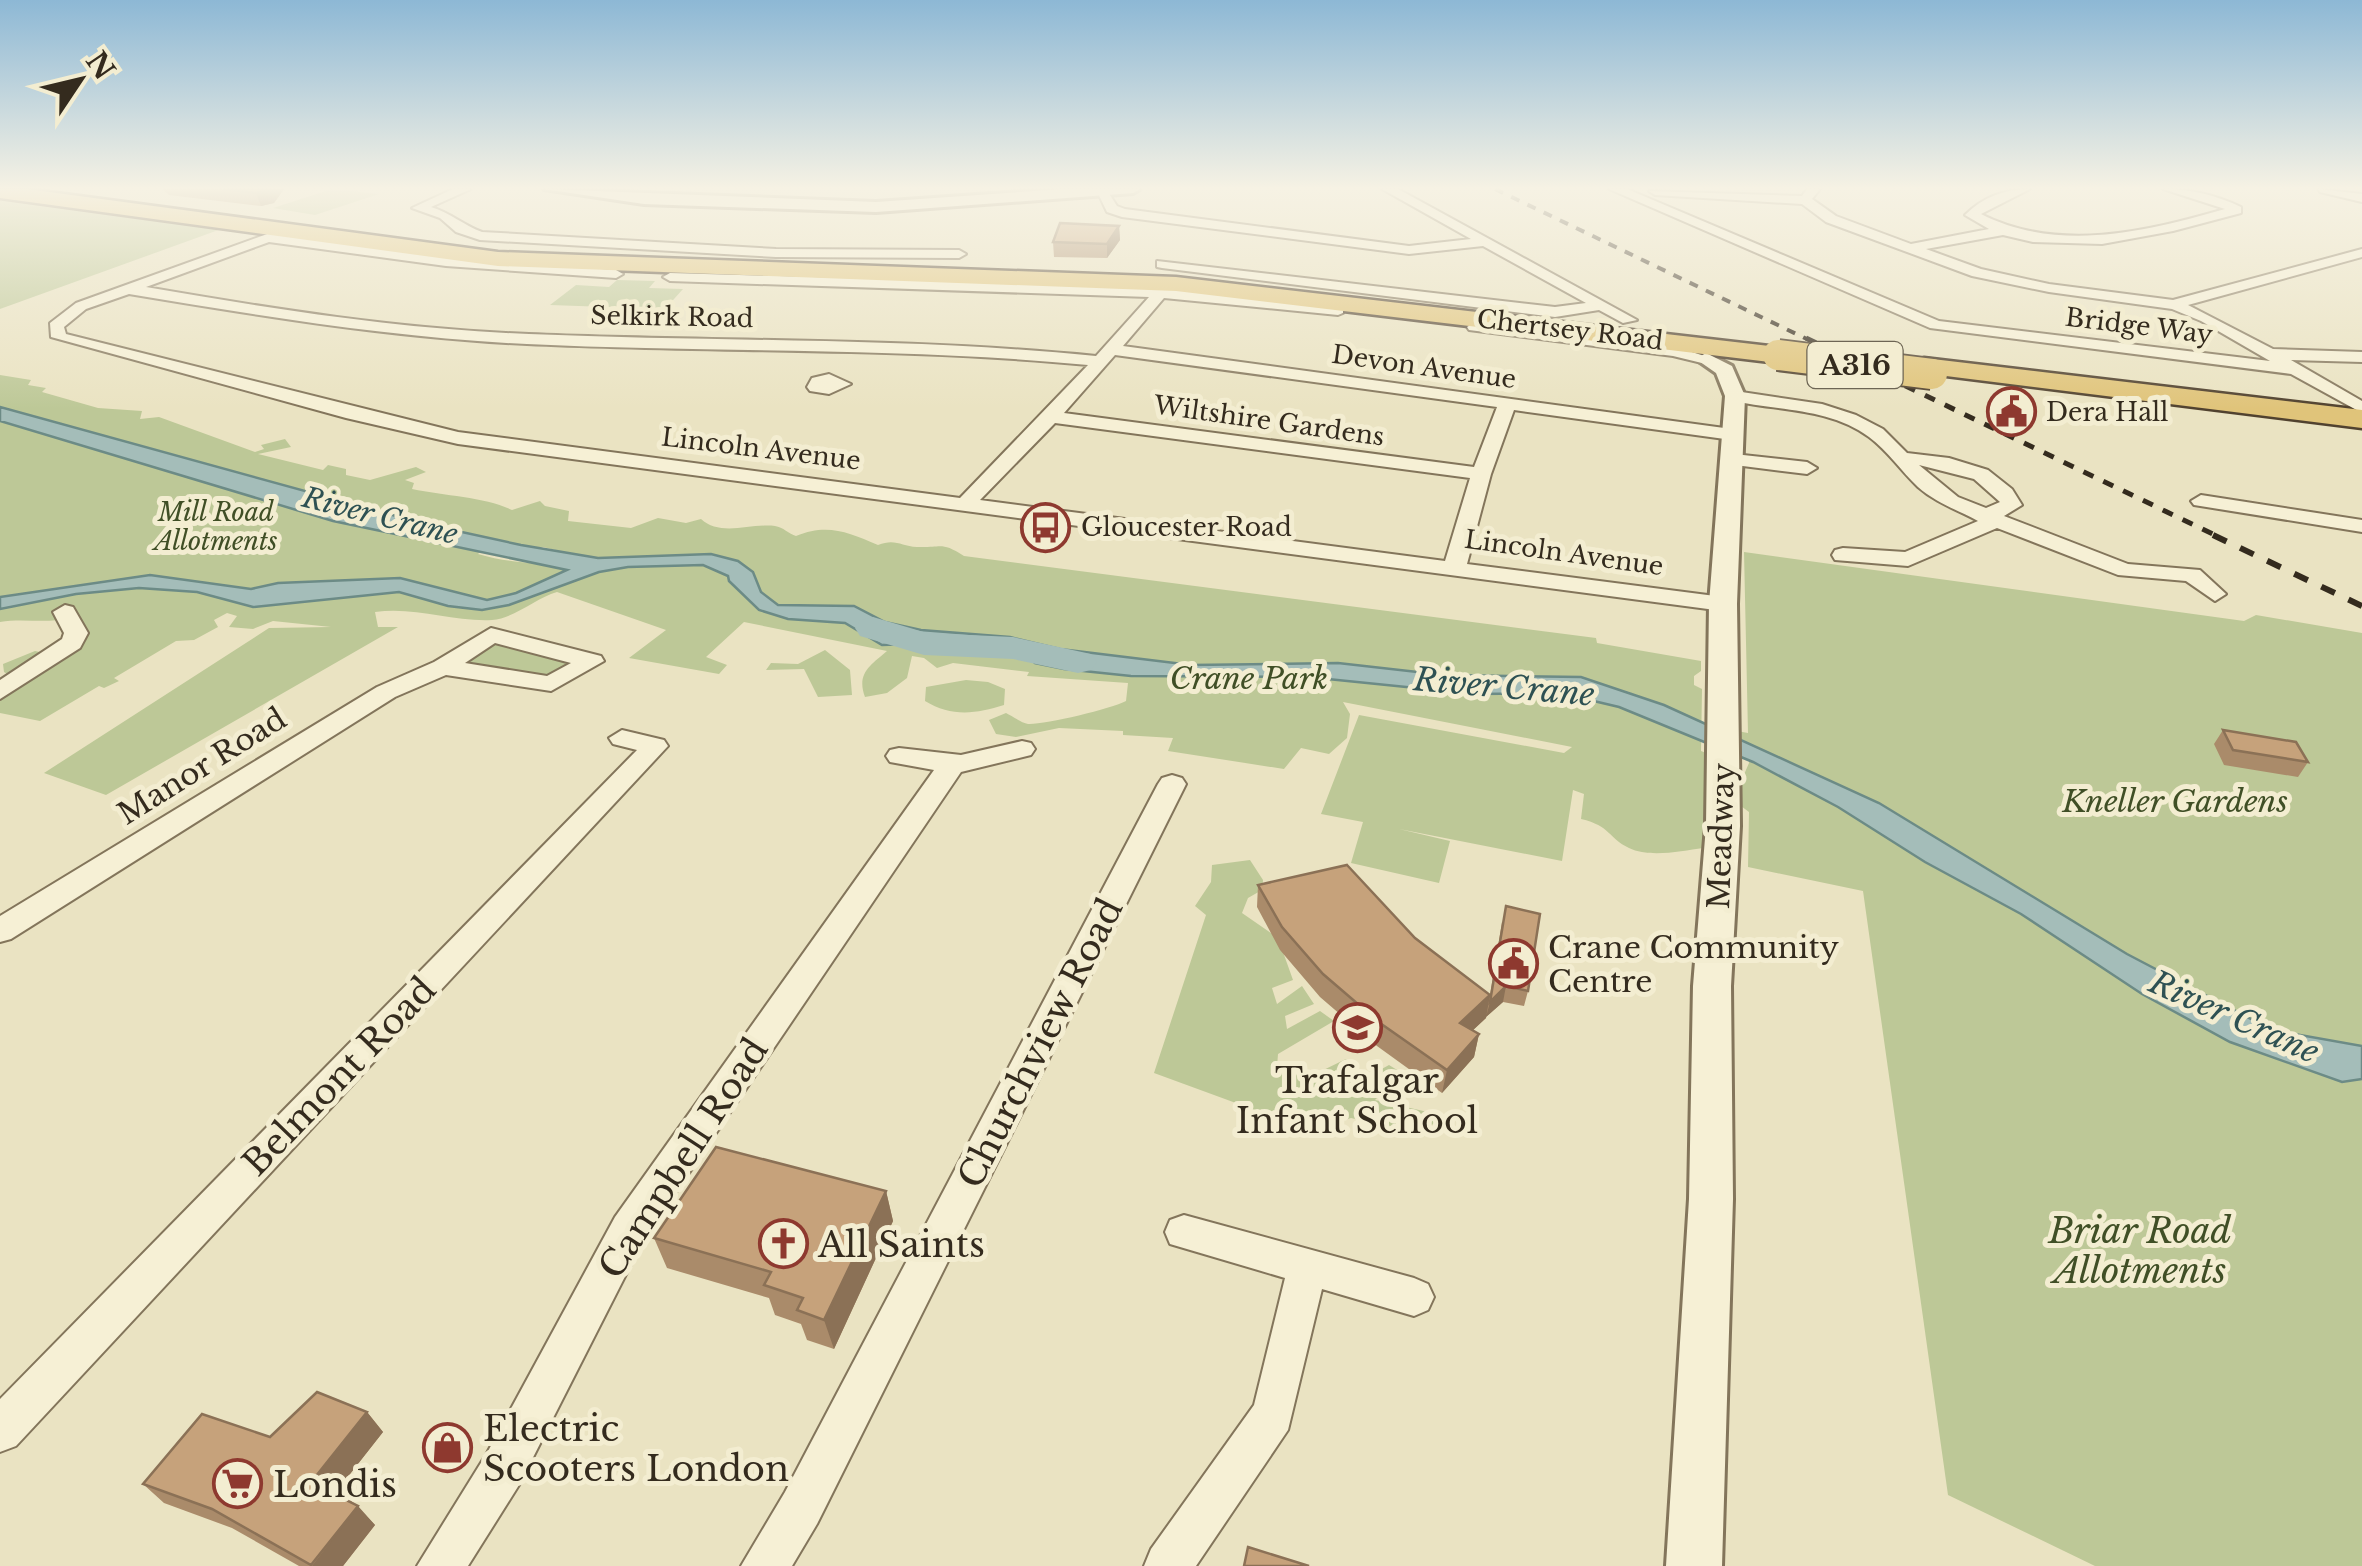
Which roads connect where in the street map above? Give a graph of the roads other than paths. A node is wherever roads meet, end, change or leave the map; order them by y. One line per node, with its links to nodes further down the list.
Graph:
1 (201, 262): 12 (street, Lincoln Avenue)
2 (447, 262): 10 (street, Chertsey Road)
3 (547, 262): 16 (highway, Chertsey Road / A316)
4 (803, 262): 19 (highway, Chertsey Road / A316)
5 (1522, 262): 14 (street)
6 (1799, 262): 24 (street, Bridge Way)
7 (1952, 262): 15 (street)
8 (2330, 262): 15 (street)
9 (1162, 264): 14 (street, Chertsey Road)
10 (616, 274)
11 (670, 276): 13 (street, Chertsey Road)
12 (128, 288): 18 (street, Selkirk Road); 41 (street, Lincoln Avenue)
13 (1162, 291): 16 (street, Chertsey Road); 22 (street)
14 (1602, 305): 17 (street)
15 (2175, 305): 21 (street)
16 (1360, 308): 20 (highway, Chertsey Road / A316)
17 (1630, 320)
18 (856, 346): 22 (street, Selkirk Road); 26 (street)
19 (1777, 352): 20 (highway, Chertsey Road / A316); 25 (highway, Chertsey Road / A316, bridge)
20 (1718, 354): 28 (street)
21 (2267, 354): 23 (street); 24 (street)
22 (1104, 355): 30 (street, Devon Avenue); 32 (street)
23 (2362, 357)
24 (2290, 369): 31 (street)
25 (1928, 370): 33 (highway, Chertsey Road / A316); 34 (highway, Chertsey Road / A316)
26 (833, 379)
27 (1809, 387): 29 (street)
28 (1736, 396): 29 (street); 35 (street, Meadway)
29 (1836, 402): 36 (street)
30 (1508, 403): 35 (street, Devon Avenue); 39 (street)
31 (2362, 408)
32 (1051, 418): 39 (street, Wiltshire Gardens); 41 (street)
33 (2362, 419)
34 (2362, 430)
35 (1732, 434): 37 (street, Meadway)
36 (1905, 458): 42 (street); 42 (street)
37 (1734, 460): 38 (street); 47 (street, Meadway)
38 (1795, 472)
39 (1481, 474): 45 (street)
40 (2200, 501): 43 (street)
41 (966, 503): 45 (street, Lincoln Avenue)
42 (1990, 518): 44 (street); 46 (street)
43 (2362, 526)
44 (1843, 555)
45 (1455, 566): 47 (street, Lincoln Avenue)
46 (2215, 594)
47 (1722, 604): 64 (street, Meadway)
48 (65, 612): 50 (street)
49 (443, 666): 49 (street, Manor Road); 56 (street, Manor Road)
50 (0, 691)
51 (622, 738): 60 (street, Belmont Road)
52 (1022, 749): 54 (street)
53 (899, 756): 54 (street)
54 (951, 766): 61 (street, Campbell Road)
55 (1172, 784): 62 (street, Churchview Road)
56 (0, 931)
57 (1184, 1232): 58 (street)
58 (1308, 1268): 59 (street); 63 (street)
59 (1414, 1298)
60 (0, 1430)
61 (441, 1566)
62 (765, 1566)
63 (1168, 1566)
64 (1694, 1566)

